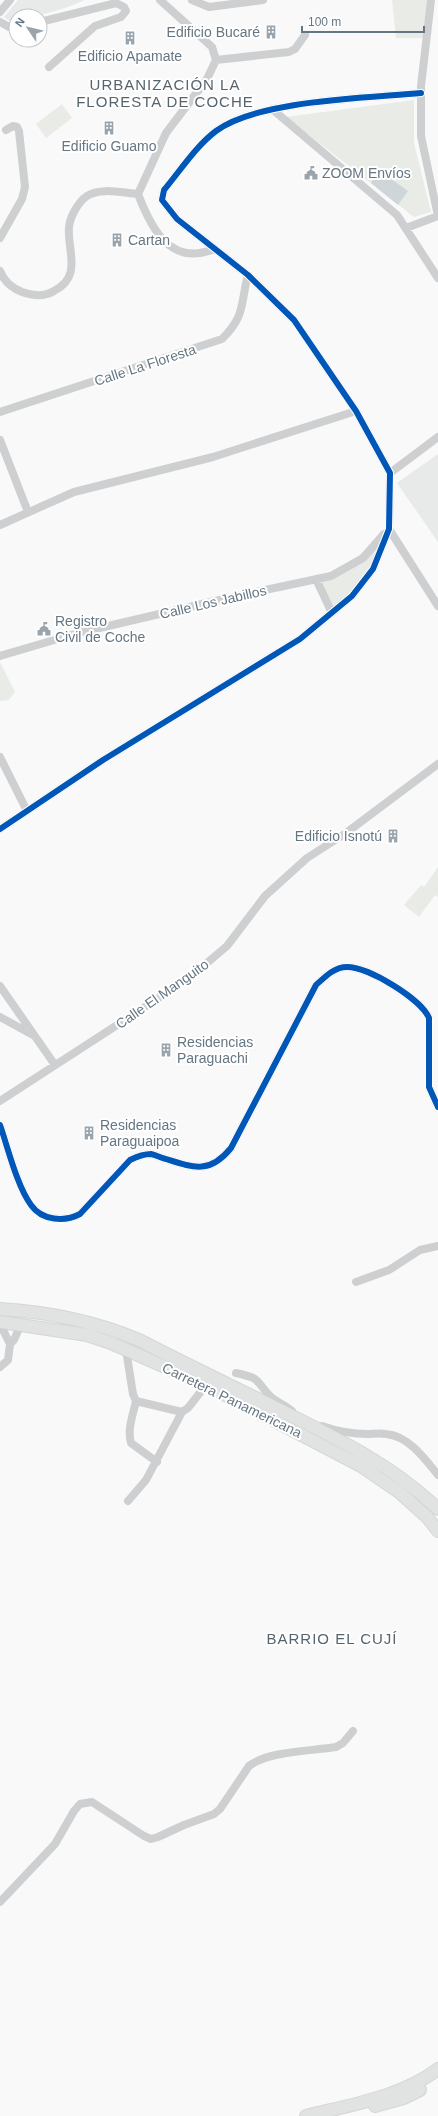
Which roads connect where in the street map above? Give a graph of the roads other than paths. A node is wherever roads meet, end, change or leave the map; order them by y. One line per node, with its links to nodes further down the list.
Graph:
1 (10, 0): 6 (street)
2 (160, 0): 9 (street)
3 (192, 0): 4 (street)
4 (263, 0)
5 (430, 0): 11 (street)
6 (0, 12)
7 (48, 20): 10 (street)
8 (305, 35): 9 (street)
9 (216, 60): 14 (street)
10 (49, 67)
11 (421, 93): 12 (street); 15 (street)
12 (272, 109): 16 (street); 18 (street)
13 (6, 130): 17 (street)
14 (138, 194): 18 (street); 19 (street)
15 (438, 216): 16 (street)
16 (406, 228): 21 (street)
17 (0, 238)
18 (214, 249): 20 (street)
19 (0, 271)
20 (248, 275): 22 (street); 23 (street, Calle La Floresta)
21 (438, 278)
22 (356, 411): 26 (street); 27 (street)
23 (0, 412)
24 (438, 437): 26 (street)
25 (0, 440): 27 (street)
26 (390, 473): 29 (street)
27 (28, 512): 28 (street)
28 (0, 525)
29 (389, 529): 30 (street, Calle Los Jabillos); 31 (street); 32 (street)
30 (316, 579): 32 (street); 33 (street, Calle Los Jabillos)
31 (438, 606)
32 (332, 613): 36 (street)
33 (0, 656)
34 (0, 757): 36 (street)
35 (438, 764): 41 (street, Calle El Manguito)
36 (27, 811): 37 (street)
37 (0, 828)
38 (0, 986): 40 (street)
39 (0, 1017): 40 (street)
40 (34, 1035): 41 (street)
41 (55, 1065): 42 (street, Calle El Manguito)
42 (0, 1102)
43 (438, 1107): 44 (street)
44 (0, 1125)
45 (438, 1246): 46 (street)
46 (356, 1282)
47 (0, 1309): 55 (main road, Carretera Panamericana)
48 (0, 1323): 49 (main road, Carretera Panamericana); 50 (street)
49 (21, 1324): 50 (street); 51 (main road, Carretera Panamericana)
50 (10, 1344): 52 (street)
51 (126, 1350): 54 (main road, Carretera Panamericana); 56 (street)
52 (0, 1367)
53 (236, 1373): 55 (street)
54 (206, 1385): 57 (street); 62 (main road, Carretera Panamericana)
55 (269, 1400): 59 (street); 61 (main road, Carretera Panamericana)
56 (136, 1401): 57 (street); 58 (street)
57 (182, 1412): 58 (street)
58 (157, 1462): 60 (street)
59 (438, 1475)
60 (128, 1501)
61 (438, 1509)
62 (438, 1531)
63 (353, 1731): 64 (street)
64 (0, 1902)
65 (438, 2069): 67 (main road)
66 (438, 2078): 68 (main road)
67 (306, 2116)
68 (342, 2116)

